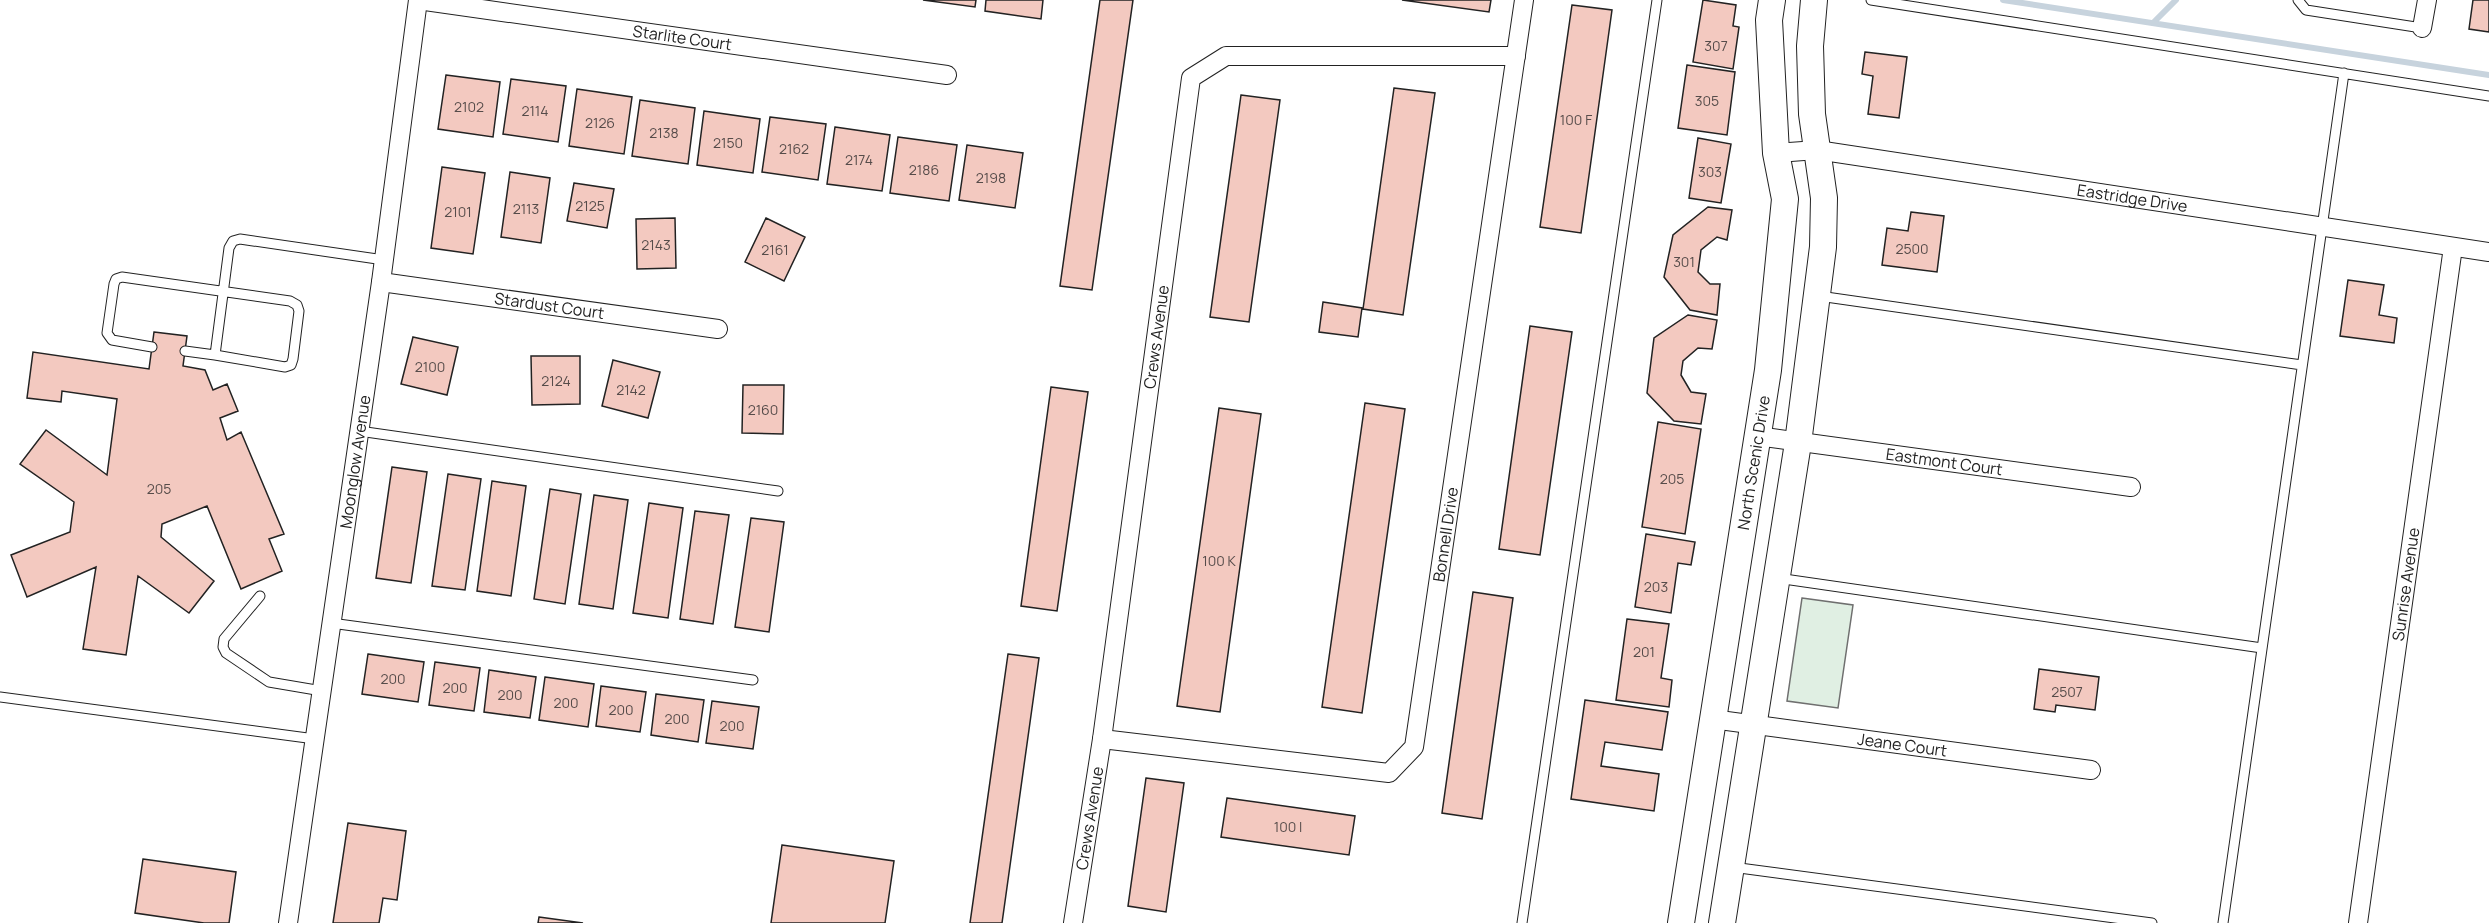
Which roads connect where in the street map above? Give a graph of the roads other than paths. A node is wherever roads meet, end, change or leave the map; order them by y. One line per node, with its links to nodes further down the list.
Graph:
1 (418, 0): 12 (street, Starlite Court); 19 (street, Moonglow Avenue)
2 (1524, 0): 10 (street, Bonnell Drive)
3 (1657, 0): 48 (lane)
4 (1772, 0): 15 (main road, North Scenic Drive)
5 (1814, 0): 14 (main road)
6 (1871, 0): 11 (lane)
7 (2298, 0): 9 (lane)
8 (2427, 0): 9 (street)
9 (2422, 28)
10 (1516, 56): 43 (street, Crews Avenue); 43 (street, Bonnell Drive)
11 (2344, 73): 13 (lane); 16 (lane)
12 (947, 75)
13 (2489, 96)
14 (1817, 150): 15 (street, Eastridge Drive); 16 (street, Eastridge Drive); 22 (main road)
15 (1776, 153): 29 (main road, North Scenic Drive)
16 (2322, 227): 17 (street, Eastridge Drive); 27 (lane)
17 (2453, 247): 18 (street, Eastridge Drive); 53 (street, Sunrise Avenue)
18 (2489, 252)
19 (384, 260): 20 (street, Moonglow Avenue); 21 (lane)
20 (381, 282): 23 (street, Stardust Court); 28 (street, Moonglow Avenue)
21 (225, 292): 24 (lane); 26 (lane); 26 (lane)
22 (1817, 296): 27 (lane); 30 (main road)
23 (718, 329)
24 (152, 346)
25 (185, 351): 26 (lane)
26 (215, 355)
27 (2302, 365): 36 (lane)
28 (359, 431): 32 (lane); 35 (street, Moonglow Avenue)
29 (1757, 436): 30 (street, Eastmont Court); 40 (main road, North Scenic Drive)
30 (1798, 442): 31 (street, Eastmont Court); 33 (main road)
31 (2131, 487)
32 (778, 491)
33 (1776, 578): 36 (lane); 41 (main road)
34 (260, 596): 38 (lane)
35 (331, 623): 37 (lane); 38 (street, Moonglow Avenue)
36 (2262, 648): 52 (lane)
37 (753, 680)
38 (322, 690): 42 (street, Moonglow Avenue)
39 (0, 696): 42 (lane)
40 (1712, 719): 41 (street, Jeane Court); 49 (main road, North Scenic Drive)
41 (1753, 725): 44 (street, Jeane Court); 45 (main road)
42 (315, 739): 46 (street, Moonglow Avenue)
43 (1102, 739): 47 (street, Crews Avenue)
44 (2091, 770)
45 (1731, 866): 50 (main road); 51 (lane)
46 (288, 923)
47 (1073, 923)
48 (1522, 923)
49 (1681, 923)
50 (1722, 923)
51 (2152, 923)
52 (2223, 923)
53 (2358, 923)

